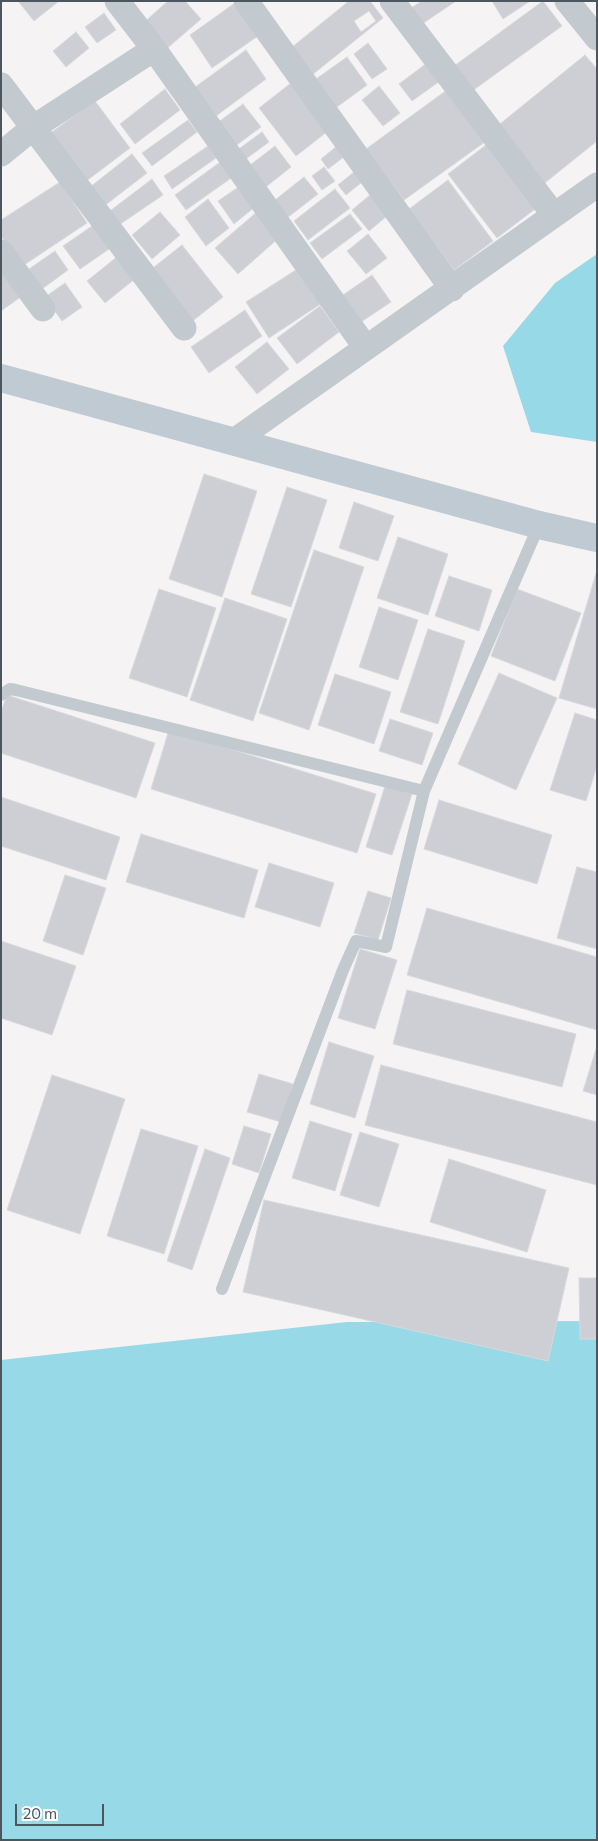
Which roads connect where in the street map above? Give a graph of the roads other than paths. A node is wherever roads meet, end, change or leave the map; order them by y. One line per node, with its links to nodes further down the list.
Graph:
1 (117, 1): 6 (street)
2 (246, 1): 13 (street)
3 (392, 1): 11 (street)
4 (566, 1): 5 (street)
5 (597, 38)
6 (154, 49): 8 (street); 16 (street)
7 (1, 85): 8 (street)
8 (34, 128): 9 (street); 15 (street)
9 (1, 154)
10 (597, 185): 11 (street)
11 (554, 215): 13 (street)
12 (1, 252): 14 (street)
13 (452, 289): 16 (street)
14 (43, 309)
15 (184, 328)
16 (366, 348): 18 (street)
17 (1, 378): 18 (street)
18 (234, 441): 19 (street)
19 (539, 525): 20 (street); 22 (lane)
20 (597, 538)
21 (1, 695): 22 (lane)
22 (424, 791): 23 (lane)
23 (222, 1289)

